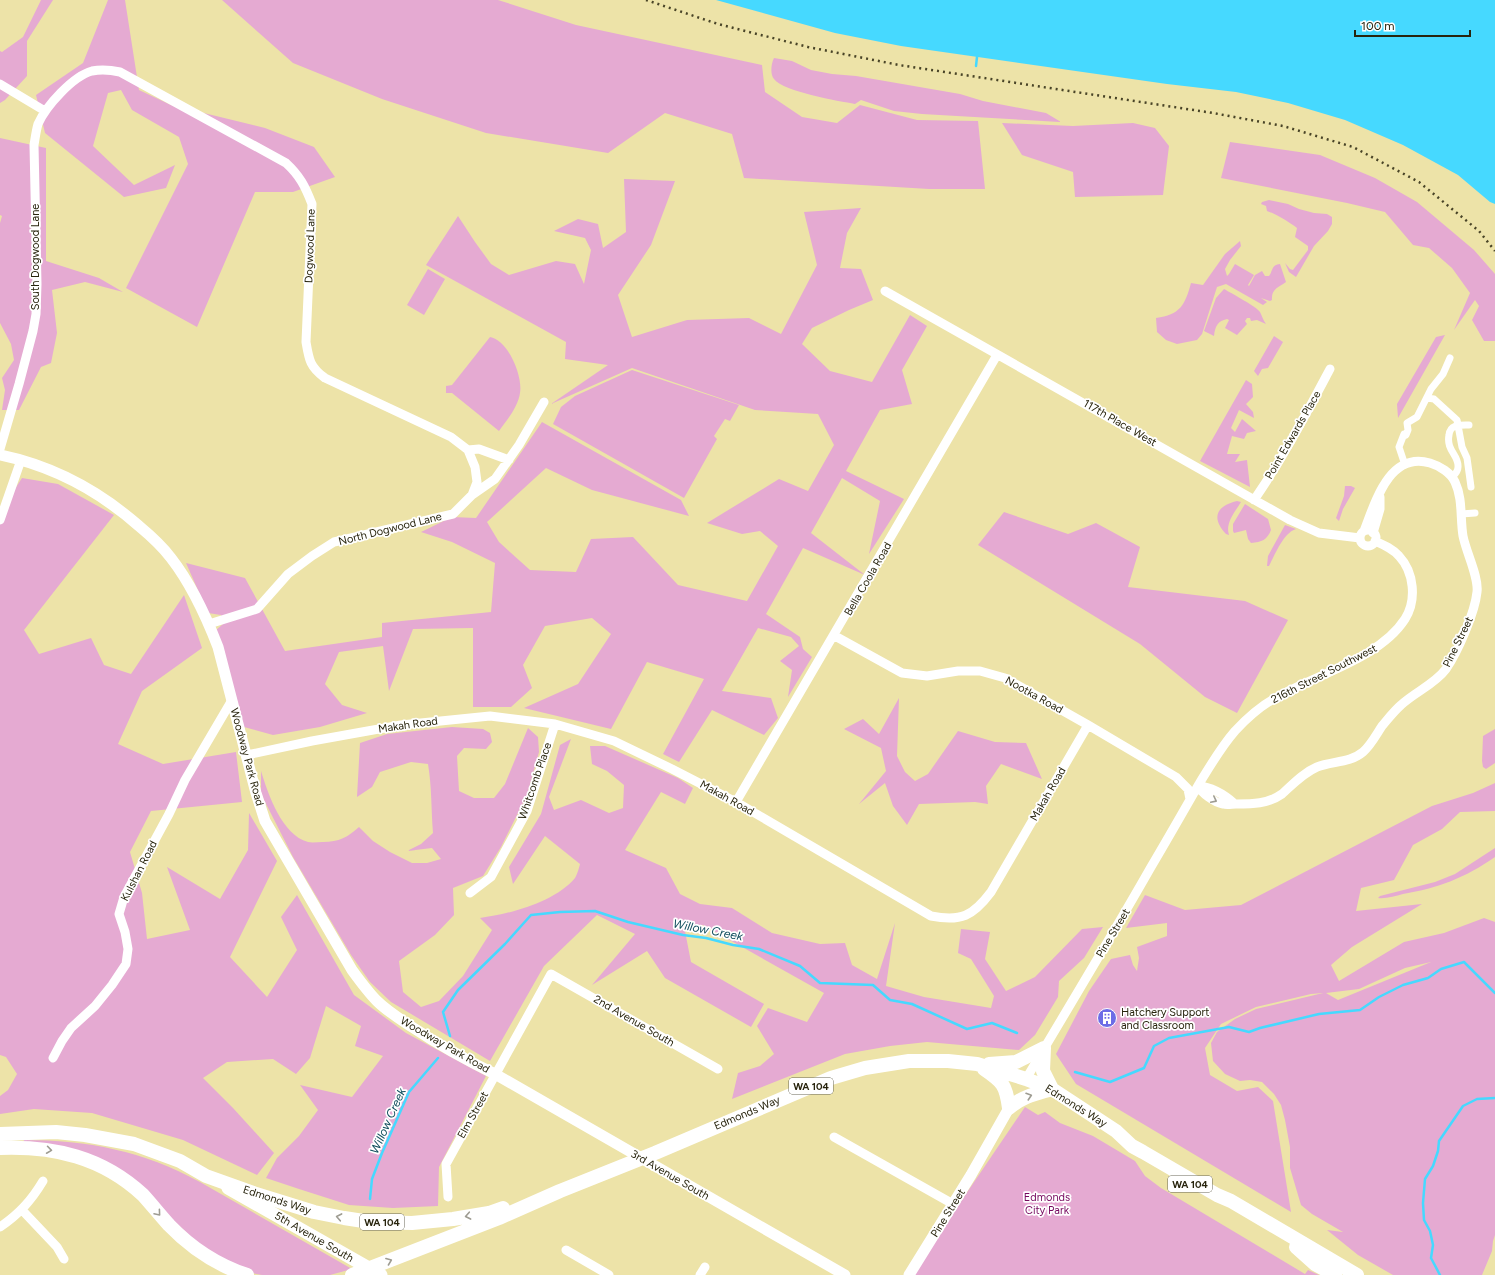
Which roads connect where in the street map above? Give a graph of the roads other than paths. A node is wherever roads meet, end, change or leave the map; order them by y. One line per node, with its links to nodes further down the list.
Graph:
1 (0, 84): 2 (street)
2 (45, 111): 10 (street, South Dogwood Lane); 11 (street, Dogwood Lane)
3 (885, 291): 4 (street, 117th Place West)
4 (997, 355): 19 (street, 117th Place West); 24 (street, Bella Coola Road)
5 (1450, 358): 7 (street)
6 (1330, 369): 19 (street, Point Edwards Place)
7 (1427, 398): 15 (street); 17 (street)
8 (544, 402): 14 (street, North Dogwood Lane)
9 (1469, 424): 16 (street)
10 (0, 449)
11 (468, 450): 14 (street); 18 (street)
12 (0, 455): 13 (street, Woodway Park Road)
13 (21, 460): 20 (street); 23 (street, Woodway Park Road)
14 (509, 460): 18 (street, North Dogwood Lane)
15 (1405, 465): 16 (street); 21 (street)
16 (1452, 477): 29 (street, Pine Street)
17 (1471, 487)
18 (472, 495): 23 (street, North Dogwood Lane)
19 (1254, 500): 21 (street, 117th Place West)
20 (0, 520)
21 (1368, 536): 22 (street, 117th Place West)
22 (1406, 618): 29 (street, 216th Street Southwest)
23 (209, 624): 25 (street, Woodway Park Road)
24 (835, 636): 27 (street, Nootka Road); 31 (street, Bella Coola Road)
25 (232, 700): 28 (street, Woodway Park Road); 35 (street, Kulshan Road)
26 (555, 724): 28 (street, Makah Road); 31 (street, Makah Road); 32 (street, Whitcomb Place)
27 (1088, 725): 30 (street, Nootka Road); 31 (street, Makah Road)
28 (247, 755): 38 (street, Woodway Park Road)
29 (1198, 786): 30 (street, Pine Street)
30 (1190, 799): 34 (street, Pine Street)
31 (736, 802)
32 (470, 893)
33 (551, 974): 37 (street, 2nd Avenue South); 38 (street, Elm Street)
34 (1044, 1048): 36 (main road); 39 (street, Pine Street); 40 (main road)
35 (53, 1058)
36 (977, 1064): 39 (main road, Edmonds Way / WA 104); 42 (main road); 48 (main road, Edmonds Way / WA 104)
37 (718, 1069)
38 (495, 1074): 49 (street, Elm Street); 60 (street, 3rd Avenue South)
39 (1026, 1078): 40 (main road, Edmonds Way / WA 104)
40 (1052, 1089): 41 (main road, Edmonds Way / WA 104); 42 (main road, one-way to 40)
41 (1068, 1100): 53 (main road, WA 104); 64 (main road, Edmonds Way / WA 104)
42 (1009, 1108): 50 (street, Pine Street)
43 (0, 1134): 46 (main road, Edmonds Way / WA 104)
44 (834, 1137): 50 (street)
45 (0, 1148): 56 (main road, one-way to 56)
46 (206, 1176): 48 (main road, Edmonds Way / WA 104, one-way to 46); 58 (main road, 5th Avenue South)
47 (43, 1181): 51 (street)
48 (560, 1191): 57 (main road, Edmonds Way / WA 104, one-way to 48)
49 (448, 1197)
50 (953, 1204): 61 (street, Pine Street)
51 (22, 1210): 52 (street); 55 (street)
52 (0, 1227)
53 (1293, 1244): 62 (main road, WA 104); 63 (main road, WA 104)
54 (566, 1250): 59 (street)
55 (64, 1259)
56 (247, 1275)
57 (352, 1275)
58 (381, 1275)
59 (609, 1275)
60 (845, 1275)
61 (909, 1275)
62 (1335, 1275)
63 (1346, 1275)
64 (1357, 1275)

